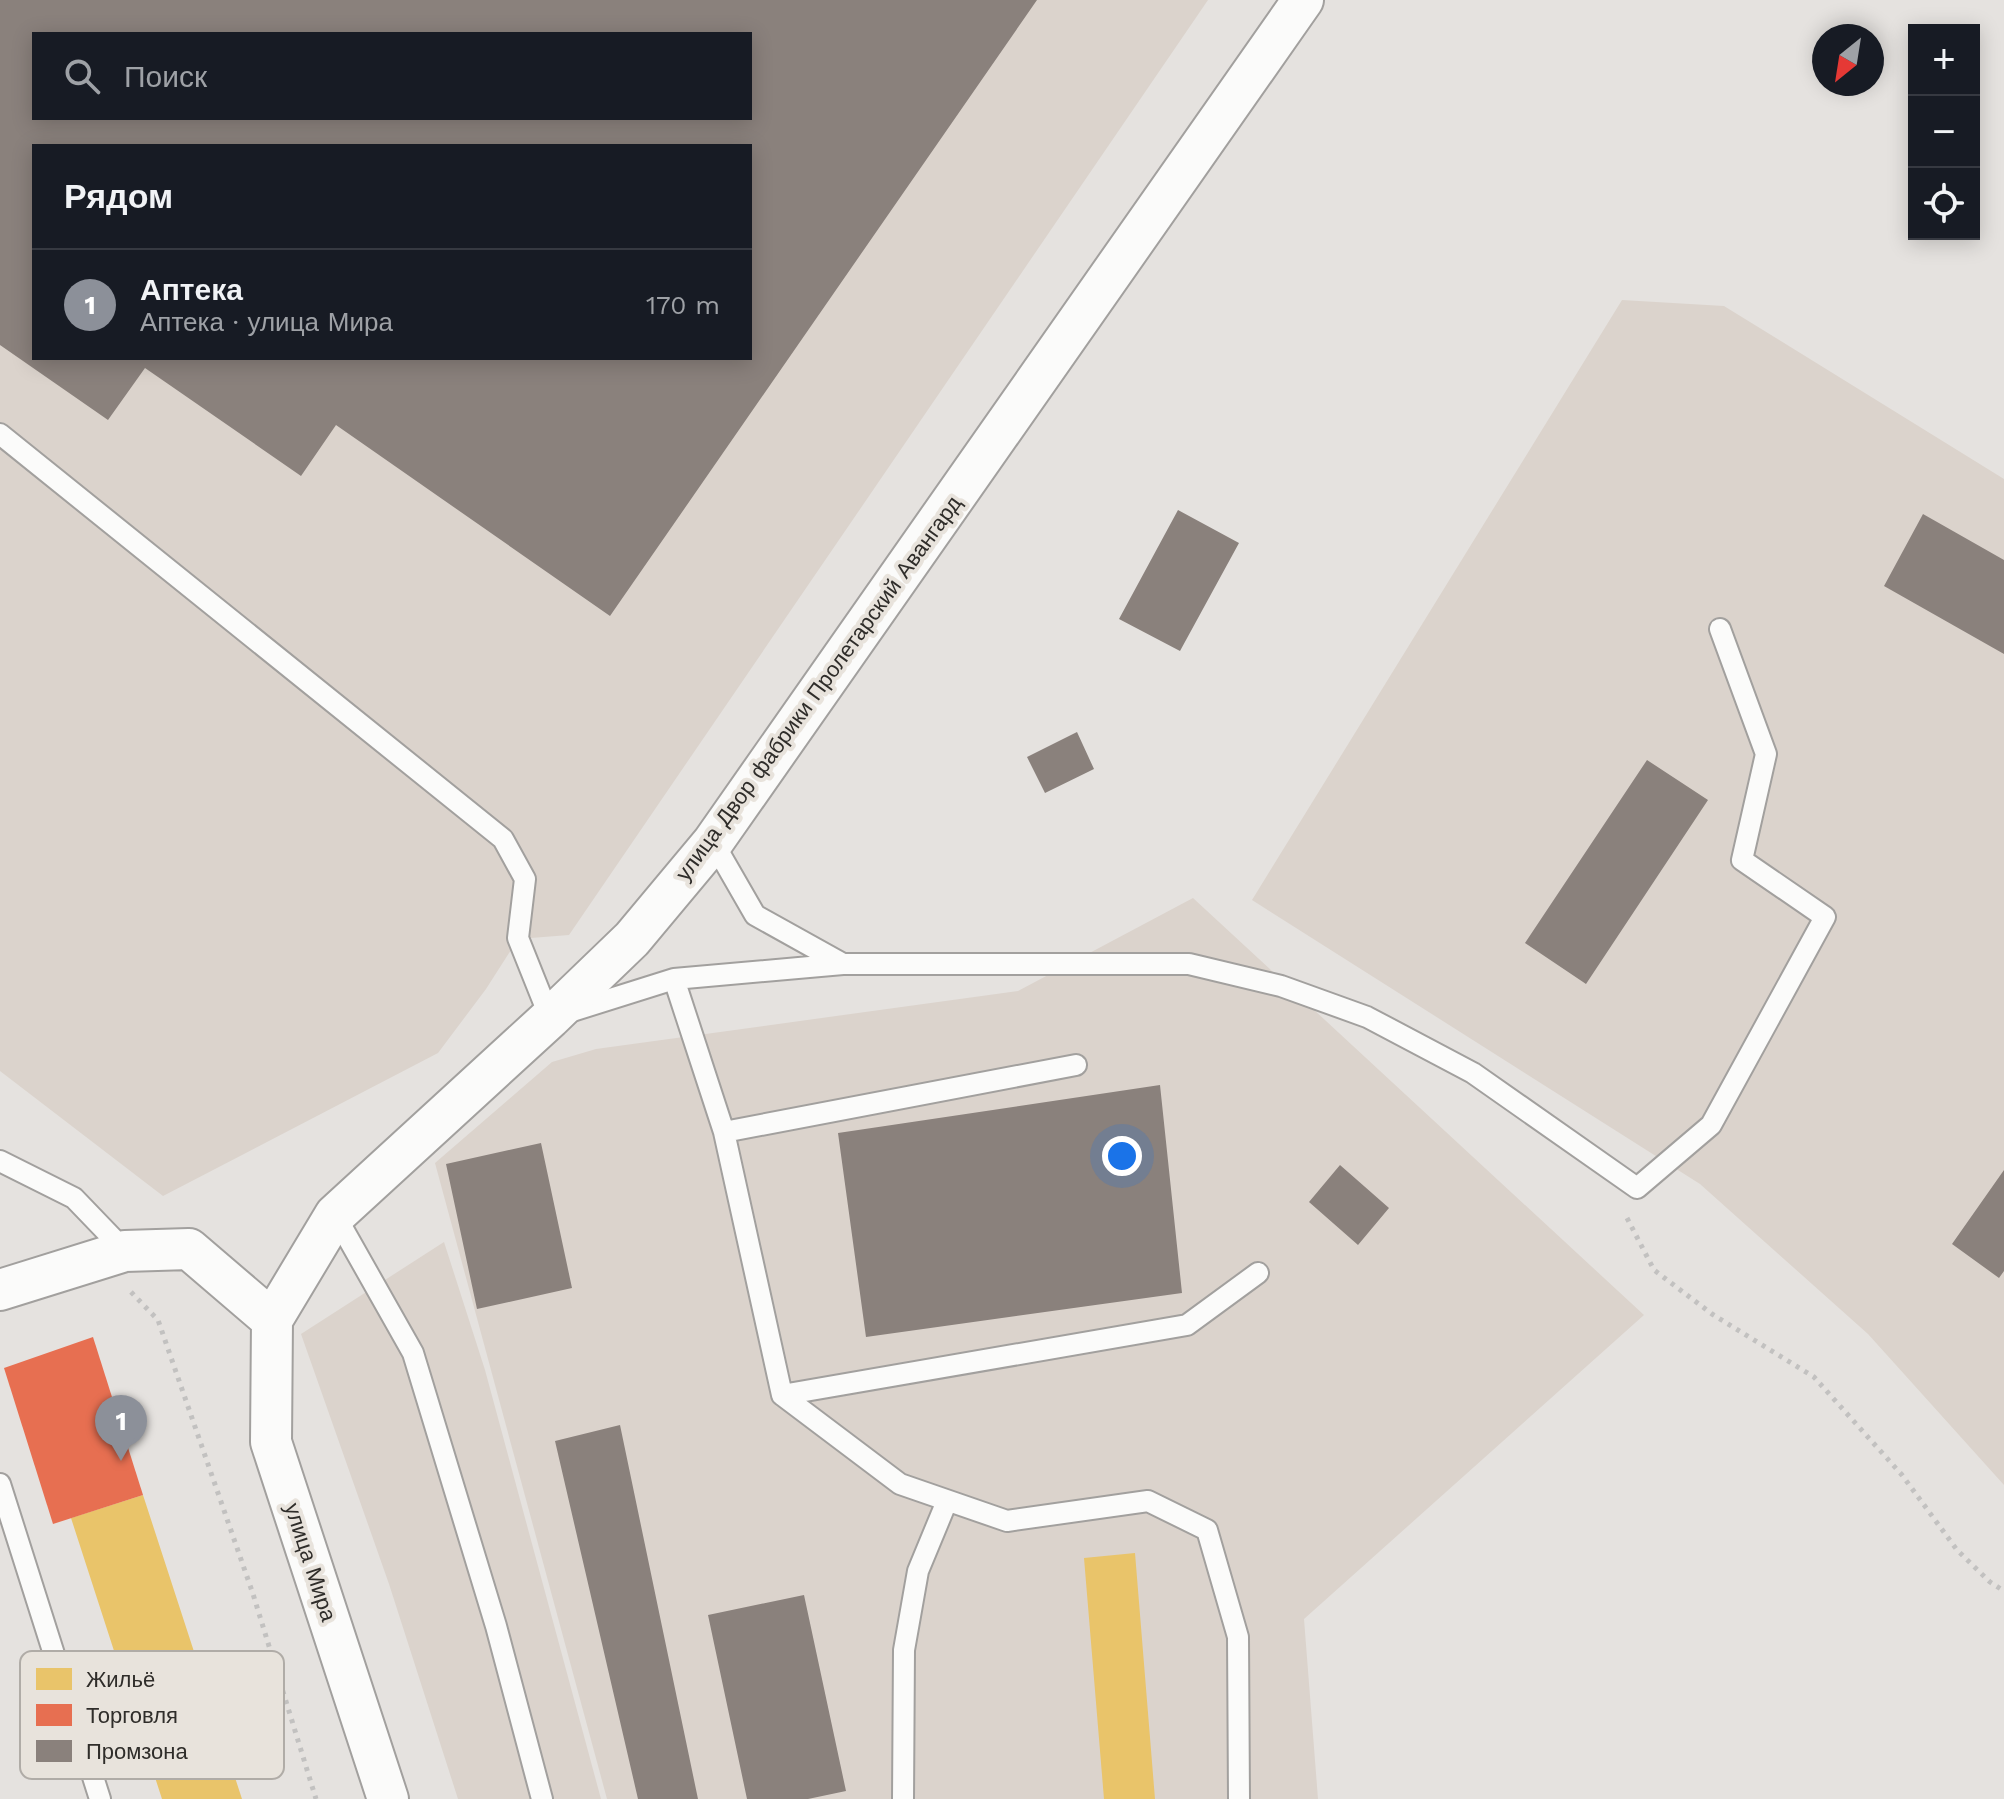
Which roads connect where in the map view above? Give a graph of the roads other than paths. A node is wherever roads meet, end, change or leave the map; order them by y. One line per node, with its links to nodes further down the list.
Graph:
1 (1303, 0): 4 (street, улица Двор фабрики Пролетарский Авангард)
2 (0, 434): 7 (lane)
3 (1720, 629): 5 (lane)
4 (713, 842): 5 (lane); 7 (street, улица Двор фабрики Пролетарский Авангард)
5 (843, 964): 6 (lane)
6 (674, 979): 7 (lane); 9 (lane)
7 (550, 1018): 11 (street, улица Двор фабрики Пролетарский Авангард)
8 (1076, 1065): 9 (lane)
9 (724, 1132): 16 (lane)
10 (0, 1161): 12 (lane)
11 (335, 1215): 15 (street, улица Двор фабрики Пролетарский Авангард); 23 (lane)
12 (113, 1255): 14 (street); 15 (street)
13 (1258, 1273): 16 (lane)
14 (0, 1290)
15 (272, 1320): 22 (street, улица Мира)
16 (782, 1395): 18 (lane)
17 (0, 1484): 19 (lane)
18 (947, 1501): 24 (lane); 25 (lane)
19 (53, 1651)
20 (94, 1779): 21 (lane)
21 (100, 1799)
22 (388, 1799)
23 (542, 1799)
24 (903, 1799)
25 (1239, 1799)

